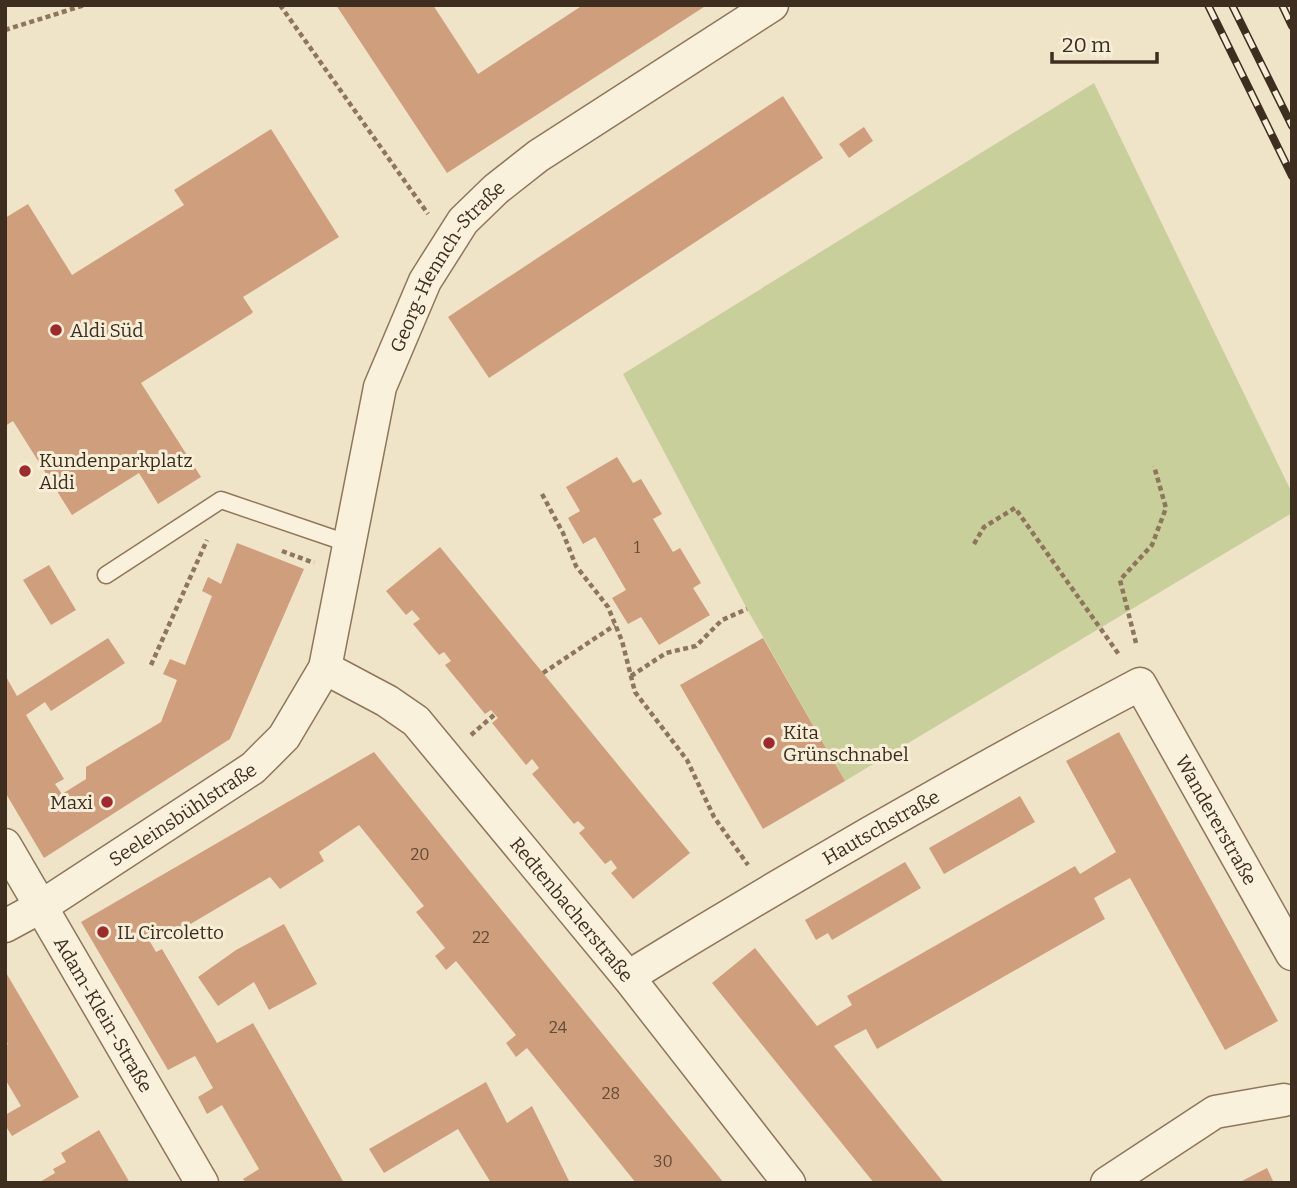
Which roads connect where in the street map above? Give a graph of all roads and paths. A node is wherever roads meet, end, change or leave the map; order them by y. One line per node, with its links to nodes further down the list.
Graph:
1 (85, 5): 4 (path)
2 (280, 5): 5 (path)
3 (772, 5): 5 (street, Georg-Hennch-Straße)
4 (5, 30)
5 (449, 244): 11 (street, Georg-Hennch-Straße)
6 (1154, 466): 15 (path)
7 (542, 494): 14 (path)
8 (208, 538): 16 (path)
9 (974, 544): 20 (path)
10 (279, 550): 11 (path)
11 (347, 559): 12 (lane); 17 (street, Georg-Hennch-Straße)
12 (106, 575)
13 (747, 609): 19 (path)
14 (615, 625): 18 (path); 19 (path)
15 (1136, 643)
16 (150, 665)
17 (325, 668): 23 (street, Seeleinsbühlstraße); 26 (street, Redtenbacherstraße)
18 (543, 673)
19 (631, 676): 22 (path)
20 (1140, 684): 22 (street, Hautschstraße); 25 (street, Wandererstraße)
21 (5, 845): 23 (street, Adam-Klein-Straße)
22 (766, 892): 26 (street, Hautschstraße)
23 (42, 906): 24 (street, Seeleinsbühlstraße); 28 (street, Adam-Klein-Straße)
24 (5, 926)
25 (1292, 954)
26 (628, 977): 29 (street, Redtenbacherstraße)
27 (1289, 1096): 30 (street)
28 (201, 1182)
29 (789, 1183)
30 (1107, 1183)

